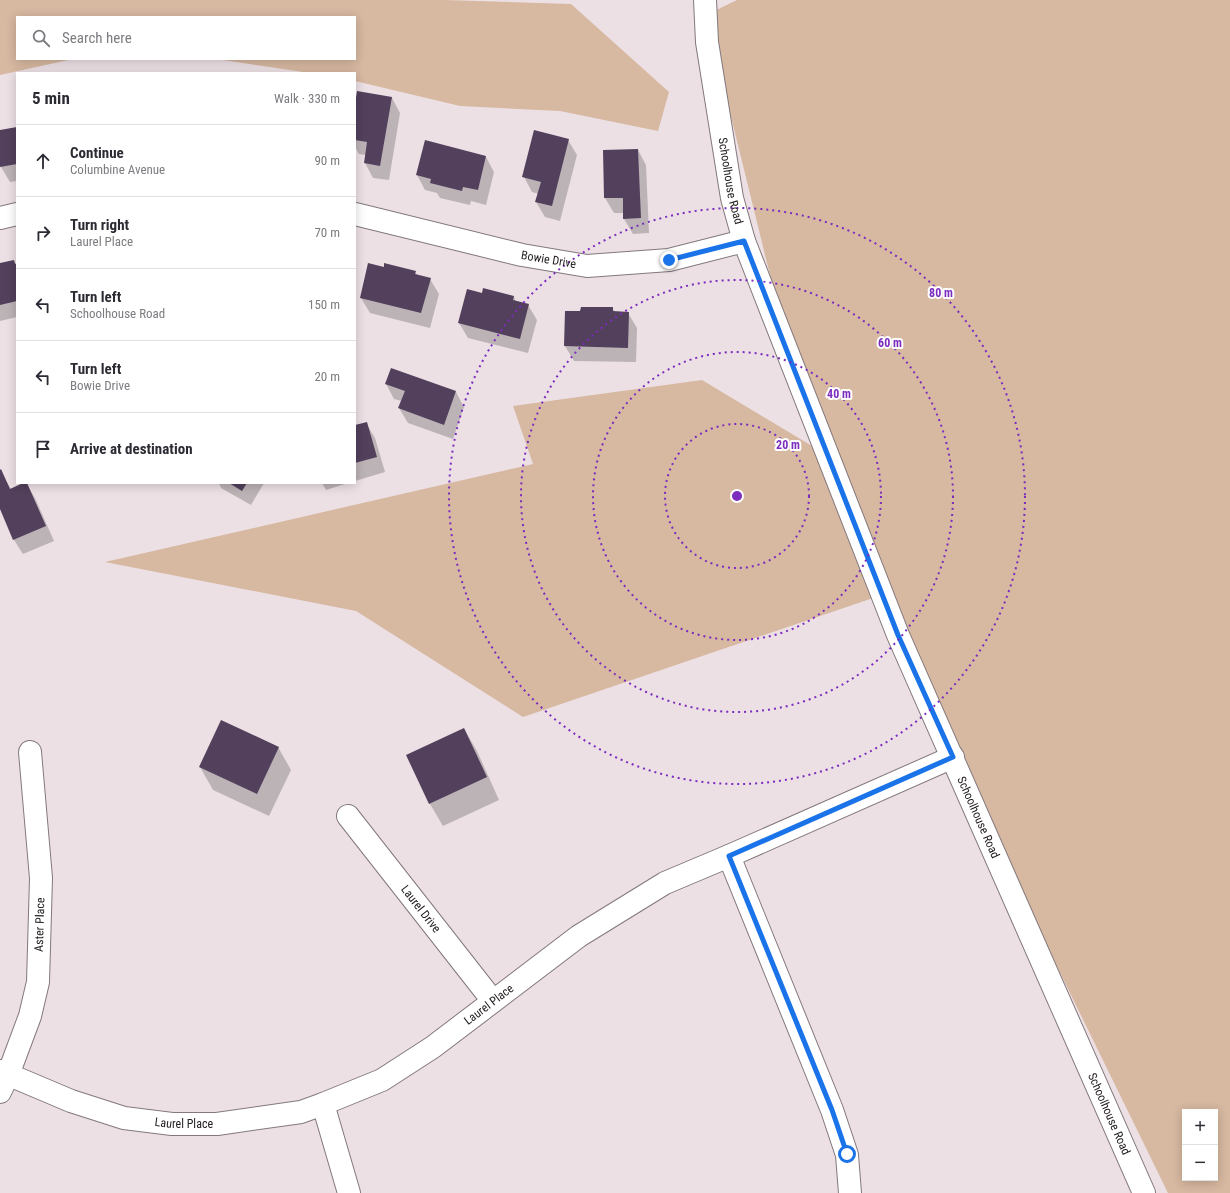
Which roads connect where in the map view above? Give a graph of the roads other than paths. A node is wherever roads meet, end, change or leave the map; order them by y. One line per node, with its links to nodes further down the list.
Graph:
1 (705, 0): 5 (street, Schoolhouse Road)
2 (16, 214): 4 (street)
3 (356, 214): 5 (street, Bowie Drive)
4 (0, 218)
5 (744, 241): 7 (street, Schoolhouse Road)
6 (30, 752): 11 (street, Aster Place)
7 (953, 757): 9 (street, Laurel Place); 15 (street, Schoolhouse Road)
8 (348, 816): 10 (street, Laurel Drive)
9 (729, 856): 10 (street, Laurel Place); 14 (street)
10 (493, 1001): 12 (street, Laurel Place)
11 (3, 1079): 12 (street, Laurel Place)
12 (323, 1104): 13 (street)
13 (349, 1193)
14 (850, 1193)
15 (1144, 1193)

